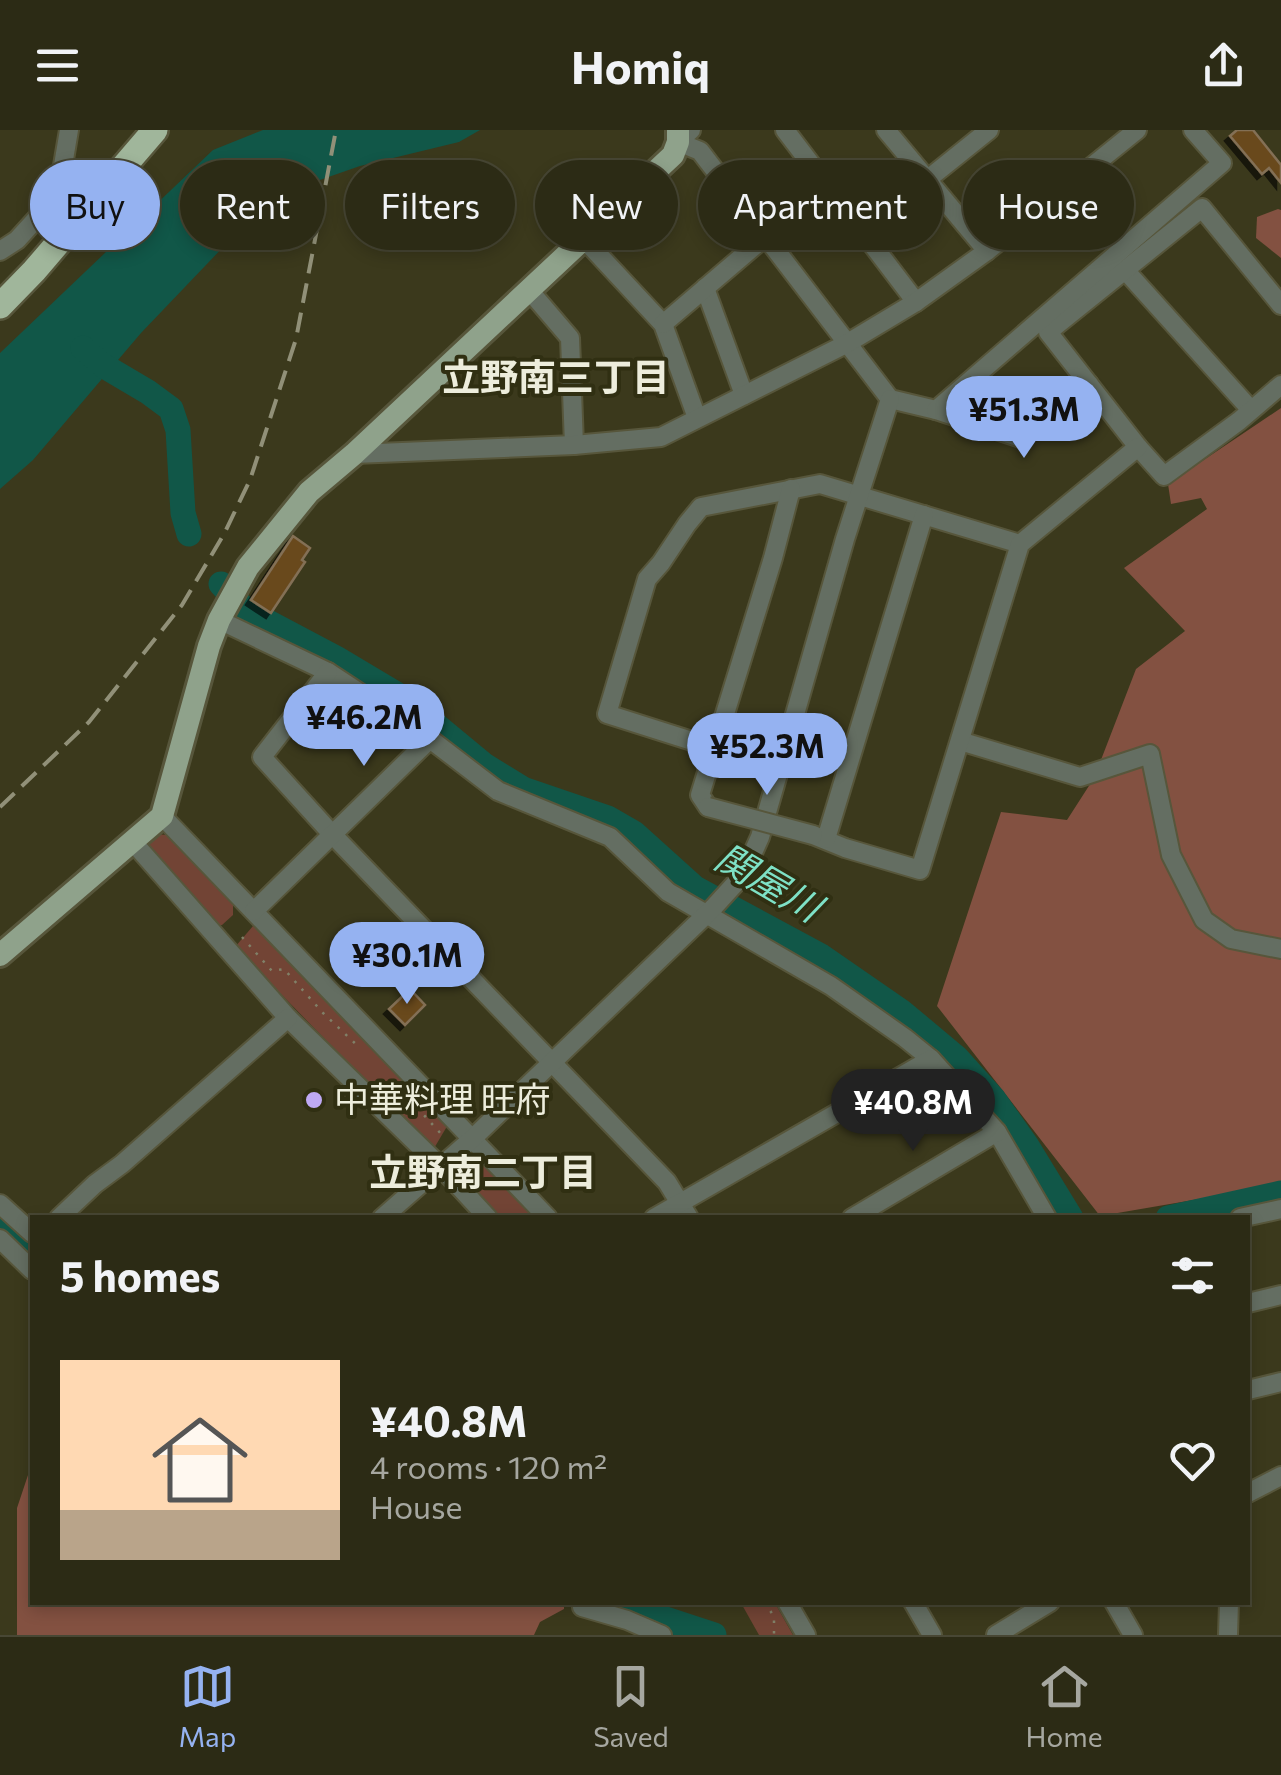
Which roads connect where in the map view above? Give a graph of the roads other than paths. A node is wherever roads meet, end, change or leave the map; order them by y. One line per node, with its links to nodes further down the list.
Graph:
1 (69, 130): 14 (street)
2 (156, 130): 24 (highway)
3 (784, 130): 23 (street)
4 (886, 130): 11 (street)
5 (989, 130): 12 (street)
6 (1137, 130): 19 (street)
7 (1193, 130): 32 (street)
8 (682, 134): 9 (main road); 10 (street)
9 (669, 160)
10 (706, 160)
11 (911, 160)
12 (943, 168)
13 (943, 198): 19 (street)
14 (0, 250)
15 (572, 250): 22 (main road)
16 (594, 250): 26 (street)
17 (750, 250): 21 (street)
18 (775, 250): 27 (street)
19 (987, 251): 23 (street)
20 (1125, 270): 25 (street); 28 (street); 33 (street)
21 (705, 288): 26 (street); 30 (street)
22 (529, 290): 35 (street); 37 (main road)
23 (916, 302): 27 (street)
24 (0, 304)
25 (1281, 305)
26 (663, 324): 34 (street)
27 (846, 344): 30 (street); 31 (street)
28 (1089, 384): 32 (street); 36 (street)
29 (1281, 385): 33 (street)
30 (744, 395): 34 (street)
31 (890, 399): 32 (street); 39 (street)
32 (936, 410)
33 (1251, 410): 36 (street)
34 (697, 418): 35 (street)
35 (574, 445): 37 (street)
36 (1138, 447): 41 (street)
37 (354, 454): 42 (main road)
38 (791, 488): 39 (street); 46 (street); 46 (street)
39 (858, 496): 40 (street); 51 (street)
40 (924, 515): 41 (street); 49 (street)
41 (1020, 544): 45 (street)
42 (227, 605): 43 (street); 47 (main road)
43 (328, 672): 44 (street); 48 (street)
44 (430, 739): 48 (street); 51 (street)
45 (960, 742): 49 (street); 53 (street)
46 (714, 748): 49 (street, bridge)
47 (162, 816): 50 (main road); 52 (street)
48 (332, 834): 52 (street); 57 (street)
49 (819, 837)
50 (132, 842): 54 (main road); 55 (street)
51 (715, 906): 56 (street); 57 (street)
52 (254, 911): 59 (street)
53 (1281, 949)
54 (0, 955)
55 (288, 1018): 60 (street); 64 (street)
56 (932, 1059): 58 (street); 62 (street)
57 (551, 1062): 59 (street); 62 (street)
58 (997, 1132): 68 (street); 69 (street)
59 (472, 1139): 60 (street); 67 (street)
60 (440, 1167): 65 (street); 66 (street)
61 (0, 1204): 71 (street)
62 (685, 1210)
63 (1281, 1210): 70 (street)
64 (62, 1215)
65 (385, 1215)
66 (485, 1215)
67 (545, 1215)
68 (857, 1215)
69 (1045, 1215)
70 (1250, 1216)
71 (30, 1231)
72 (0, 1239): 73 (street)
73 (30, 1261)
74 (1281, 1295): 75 (street)
75 (1250, 1303)
76 (1281, 1382): 77 (street)
77 (1250, 1390)
78 (1281, 1476): 79 (street)
79 (1250, 1492)
80 (588, 1605): 86 (street)
81 (790, 1605): 87 (street)
82 (916, 1605): 88 (street)
83 (1045, 1605): 89 (street)
84 (1116, 1605): 90 (street)
85 (1229, 1605): 91 (street)
86 (662, 1635)
87 (806, 1635)
88 (932, 1635)
89 (996, 1635)
90 (1133, 1635)
91 (1228, 1635)

